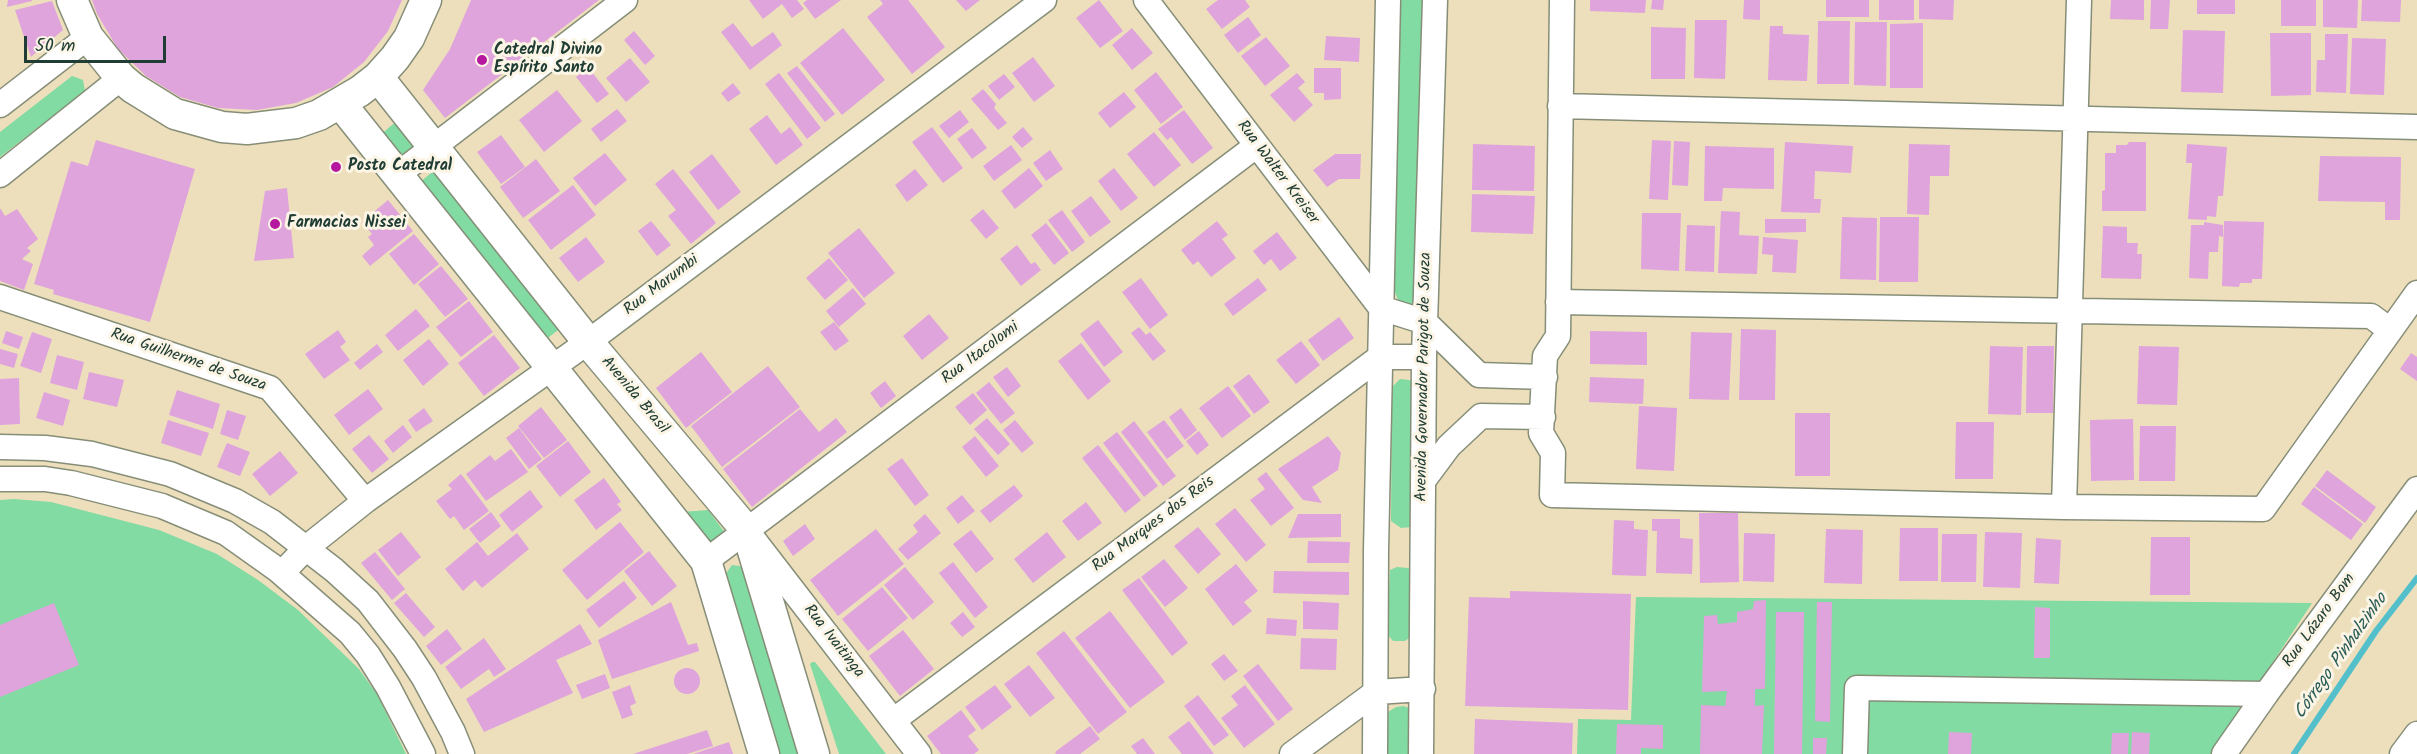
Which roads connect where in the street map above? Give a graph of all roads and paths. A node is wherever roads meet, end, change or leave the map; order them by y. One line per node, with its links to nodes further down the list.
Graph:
1 (72, 0): 10 (main road)
2 (426, 0): 11 (main road)
3 (625, 0): 19 (street)
4 (1044, 0): 29 (street, Rua Marumbi)
5 (1146, 0): 18 (street, Rua Walter Kreiser)
6 (1389, 0): 25 (street)
7 (1435, 0): 27 (street, Avenida Governador Parigot de Souza)
8 (1562, 0): 15 (street)
9 (2079, 0): 16 (street)
10 (88, 38): 12 (main road); 14 (street)
11 (378, 77): 13 (main road); 19 (main road, Avenida Brasil)
12 (121, 78): 13 (main road); 20 (street)
13 (341, 104): 21 (main road)
14 (0, 105)
15 (1560, 106): 16 (street); 24 (street)
16 (2077, 118): 17 (street); 26 (street)
17 (2417, 127)
18 (1256, 146): 25 (street, Rua Walter Kreiser); 41 (street, Rua Itacolomi)
19 (433, 147): 21 (street); 29 (main road, Avenida Brasil)
20 (0, 175)
21 (398, 175): 32 (main road)
22 (2417, 293): 28 (street)
23 (0, 297): 39 (street, Rua Guilherme de Souza)
24 (1558, 302): 26 (street); 33 (street)
25 (1381, 308): 27 (street); 30 (street)
26 (2071, 312): 28 (street); 40 (street)
27 (1425, 322): 31 (street, Avenida Governador Parigot de Souza); 33 (street)
28 (2390, 330): 40 (street)
29 (588, 342): 32 (street, Rua Marumbi); 41 (main road, Avenida Brasil)
30 (1380, 357): 31 (street); 46 (street); 48 (street, Rua Marques dos Reis)
31 (1424, 357): 37 (street, Avenida Governador Parigot de Souza)
32 (551, 368): 39 (street, Rua Marumbi); 43 (main road)
33 (1545, 376): 34 (street)
34 (1543, 417): 37 (street); 40 (street)
35 (0, 447): 42 (street)
36 (0, 479): 44 (street)
37 (1423, 481): 45 (street, Avenida Governador Parigot de Souza)
38 (2417, 489): 47 (street, Rua Lázaro Bom)
39 (365, 501): 42 (street, Rua Marumbi)
40 (2064, 507)
41 (747, 531): 43 (street, Rua Itacolomi); 48 (street, Rua Ivaitinga); 53 (main road, Avenida Brasil)
42 (306, 548): 44 (street, Rua Marumbi); 51 (street)
43 (706, 561): 52 (main road)
44 (282, 573): 50 (street)
45 (1423, 689): 46 (street); 57 (street, Avenida Governador Parigot de Souza)
46 (1376, 692): 55 (street); 56 (street)
47 (2266, 694): 58 (street); 59 (street, Rua Lázaro Bom)
48 (894, 720): 54 (street, Rua Ivaitinga)
49 (2417, 734): 60 (street)
50 (423, 754)
51 (462, 754)
52 (764, 754)
53 (814, 754)
54 (920, 754)
55 (1292, 754)
56 (1375, 754)
57 (1421, 754)
58 (1855, 754)
59 (2224, 754)
60 (2402, 754)

